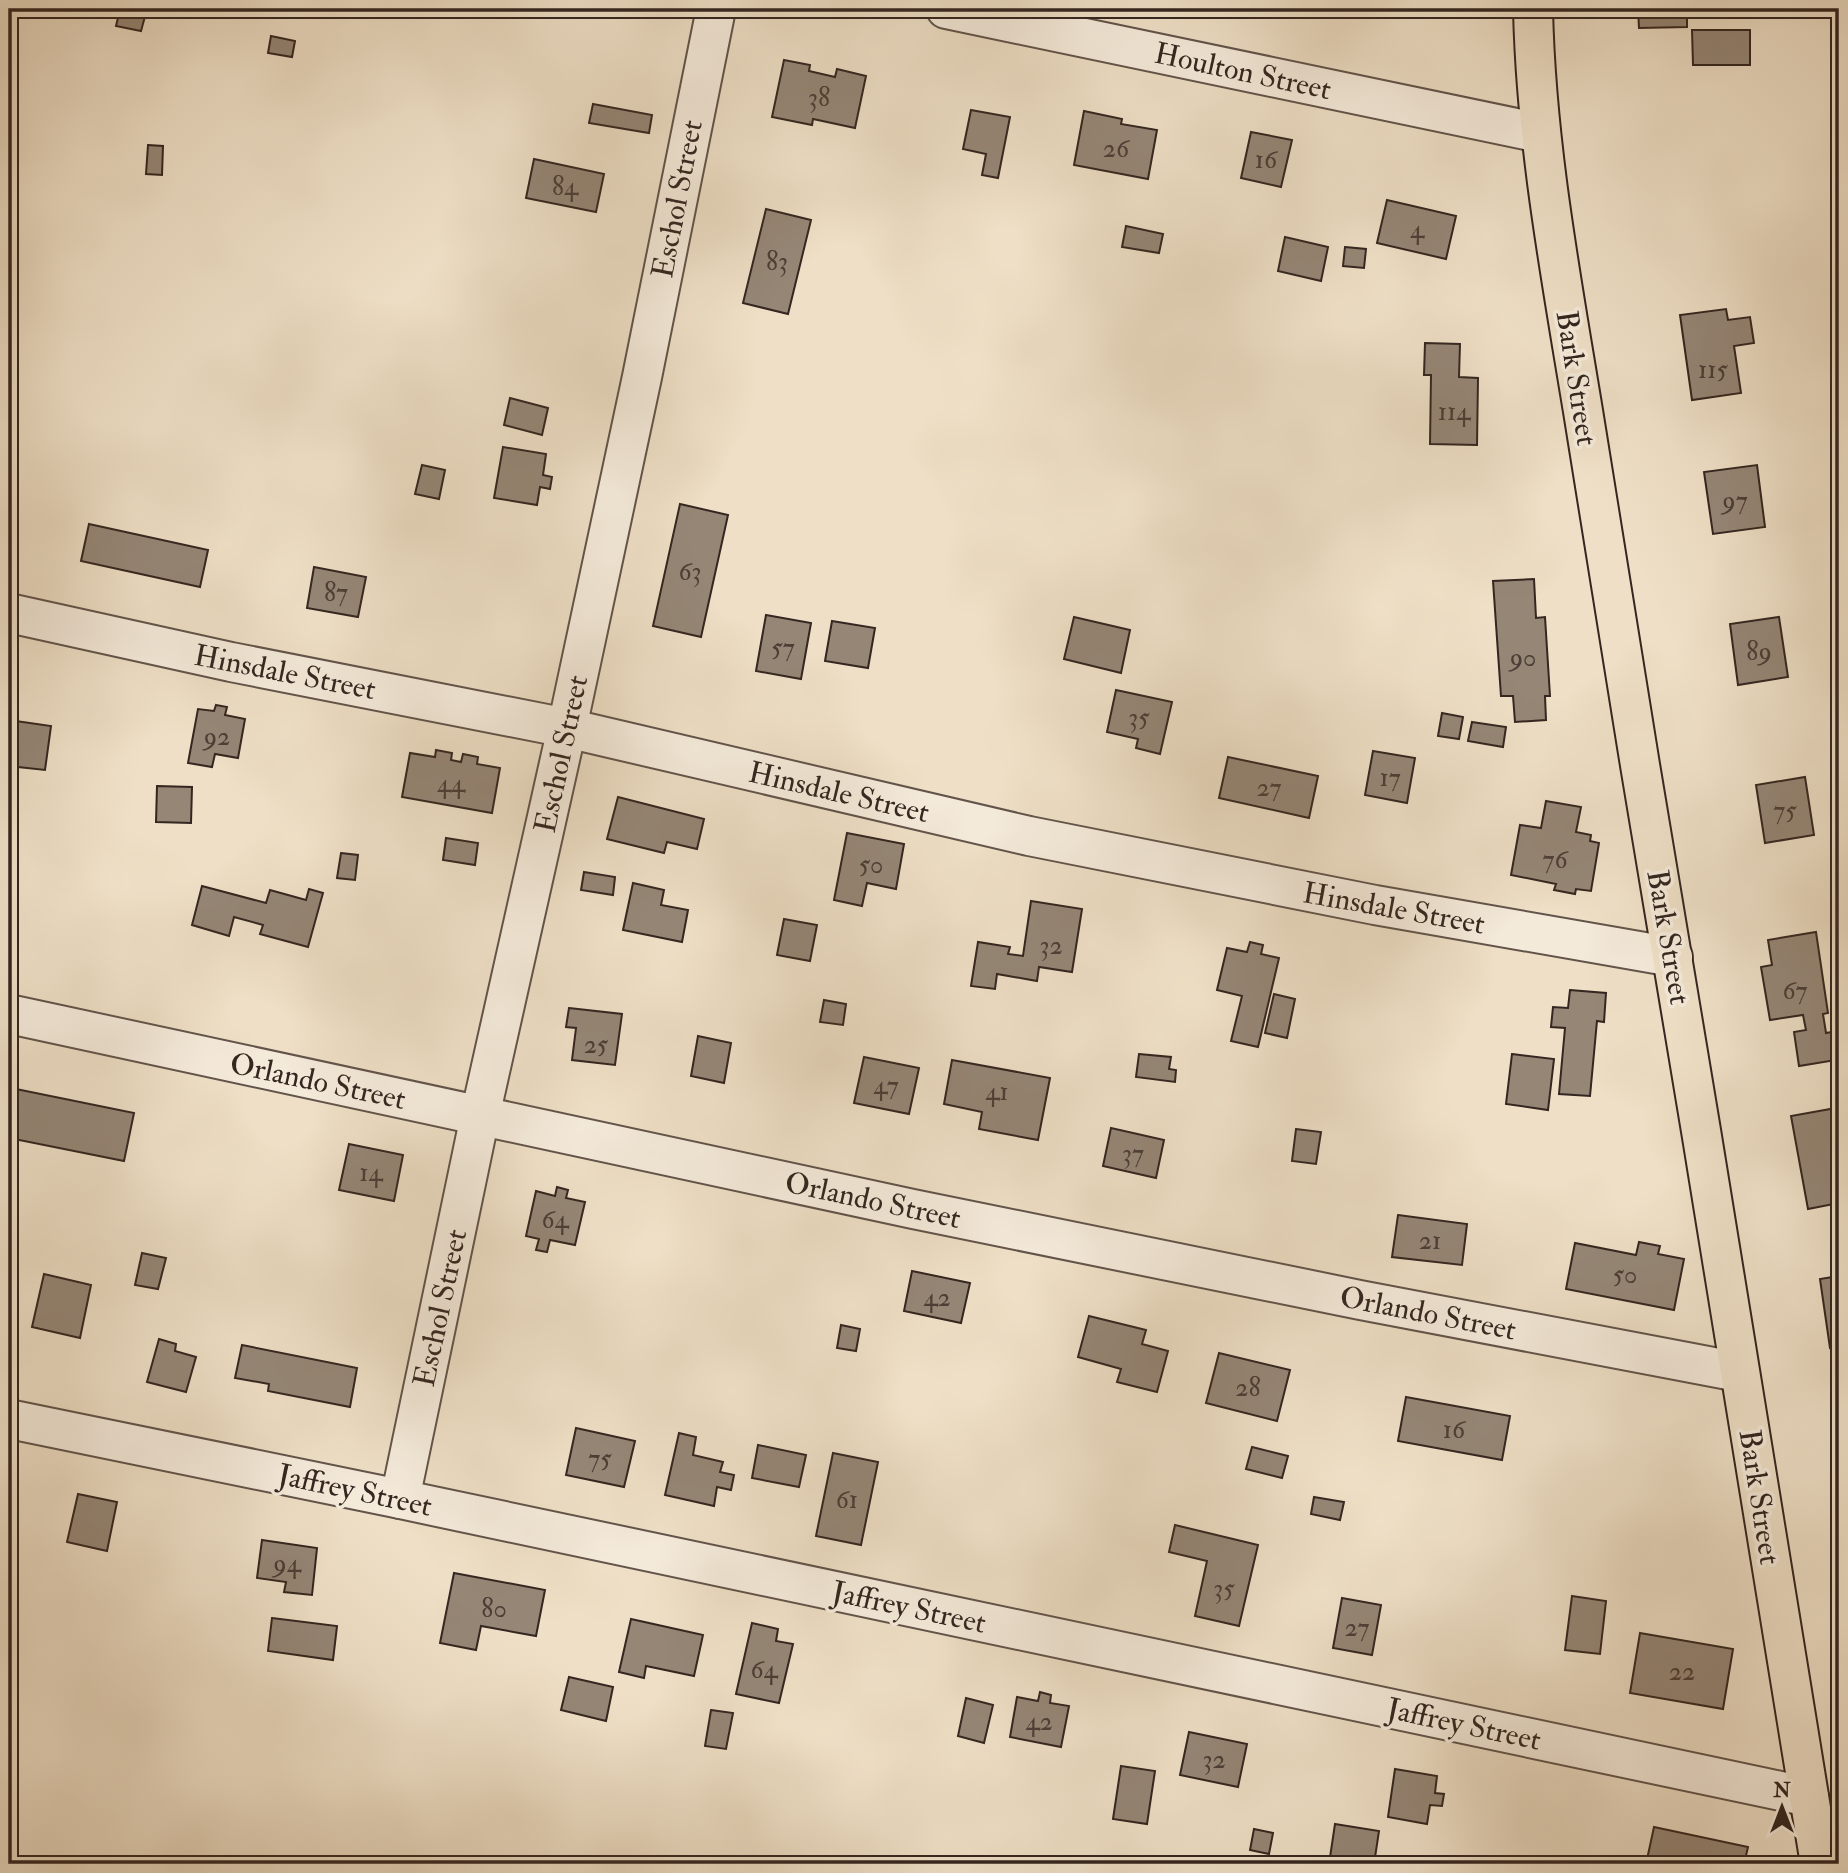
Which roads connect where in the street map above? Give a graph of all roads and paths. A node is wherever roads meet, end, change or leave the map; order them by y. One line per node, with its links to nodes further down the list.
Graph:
1 (716, 9): 6 (street, Eschol Street)
2 (946, 9): 4 (street, Houlton Street)
3 (1533, 9): 4 (main road, Bark Street)
4 (1540, 134): 7 (main road, Bark Street)
5 (9, 613): 6 (street, Hinsdale Street)
6 (567, 728): 7 (street, Hinsdale Street); 9 (street, Eschol Street)
7 (1673, 957): 10 (main road, Bark Street)
8 (9, 1014): 9 (street, Orlando Street)
9 (480, 1116): 10 (street, Orlando Street); 12 (street, Eschol Street)
10 (1739, 1372): 13 (main road, Bark Street)
11 (9, 1419): 12 (street, Jaffrey Street)
12 (400, 1499): 13 (street, Jaffrey Street)
13 (1809, 1797): 14 (main road, Bark Street)
14 (1820, 1864)

